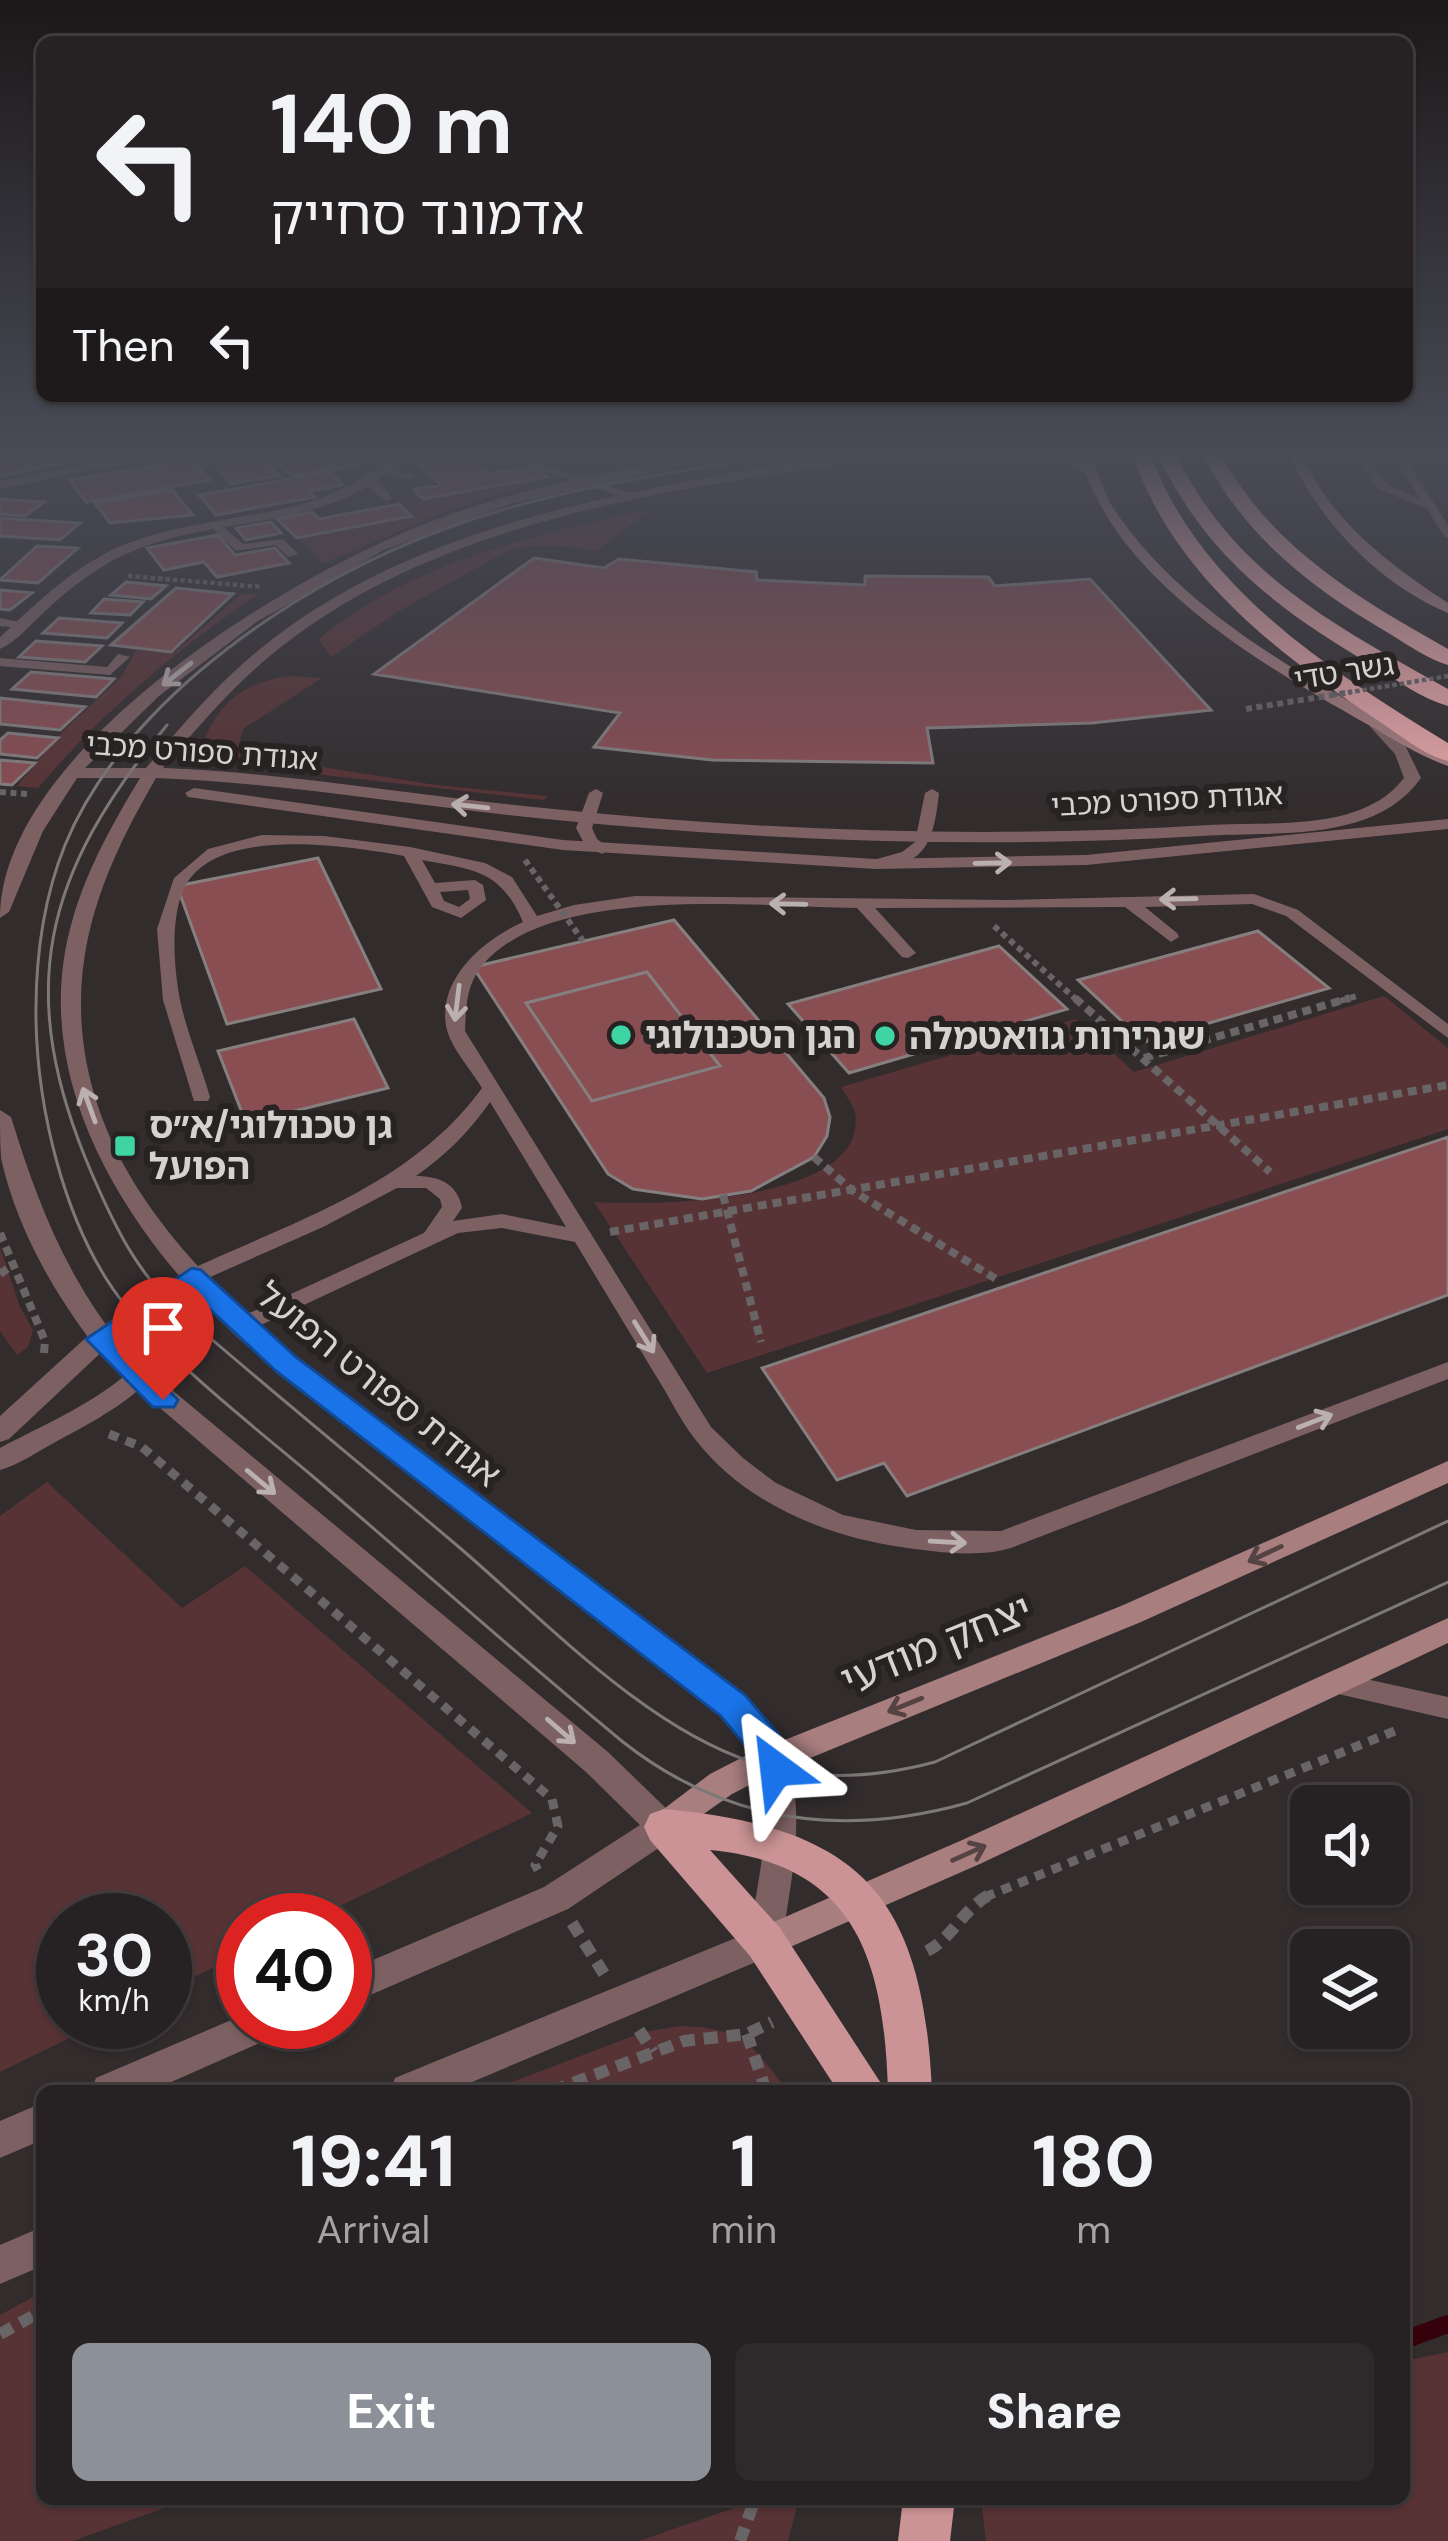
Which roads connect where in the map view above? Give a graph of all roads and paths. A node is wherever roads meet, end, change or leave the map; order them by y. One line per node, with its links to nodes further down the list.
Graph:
1 (83, 574): 13 (street)
2 (103, 574): 10 (path)
3 (324, 574): 23 (street, one-way to 23)
4 (392, 574): 24 (street, אגודת ספורט הפועל)
5 (1164, 574): 21 (main road)
6 (1215, 574): 22 (highway)
7 (1254, 574): 19 (highway)
8 (1320, 574): 15 (highway)
9 (1401, 574): 11 (main road)
10 (283, 589)
11 (1448, 609)
12 (0, 622): 13 (lane)
13 (23, 624): 14 (street)
14 (0, 645)
15 (1448, 655)
16 (123, 657): 17 (lane)
17 (0, 662)
18 (1448, 676): 20 (path, גשר טדי, bridge)
19 (1448, 700)
20 (1246, 709)
21 (1372, 720): 22 (main road); 31 (street, אגודת ספורט מכבי)
22 (1448, 758)
23 (68, 773): 24 (street, אגודת ספורט מכבי); 40 (street)
24 (146, 780): 29 (street, אגודת ספורט מכבי, one-way to 24); 32 (street, אגודת ספורט מכבי); 64 (street, אגודת ספורט הפועל, one-way to 24)
25 (0, 792): 28 (path)
26 (596, 793): 29 (lane)
27 (932, 794): 31 (lane)
28 (40, 796)
29 (586, 818): 31 (street, אגודת ספורט מכבי); 32 (lane)
30 (1448, 824): 35 (street, אגודת ספורט מכבי, one-way to 30)
31 (929, 839): 35 (lane)
32 (602, 848): 35 (street, אגודת ספורט מכבי)
33 (410, 851): 36 (lane); 41 (lane); 50 (lane)
34 (524, 860): 43 (path, bridge)
35 (876, 864)
36 (429, 887)
37 (1128, 901): 39 (lane); 42 (lane); 45 (lane, one-way to 37)
38 (862, 905): 39 (lane); 41 (lane, one-way to 41); 44 (lane)
39 (971, 905): 47 (path)
40 (0, 912)
41 (532, 922): 49 (lane, one-way to 49)
42 (1172, 937)
43 (583, 941)
44 (908, 953)
45 (1388, 986): 46 (lane); 47 (path)
46 (1448, 1033)
47 (1142, 1059): 52 (path)
48 (1448, 1084): 52 (path)
49 (491, 1088): 55 (lane); 60 (lane)
50 (201, 1097)
51 (0, 1118): 67 (street)
52 (1218, 1126): 54 (path); 56 (path)
53 (814, 1156): 56 (path)
54 (1270, 1172)
55 (396, 1182): 61 (lane); 64 (lane)
56 (853, 1190): 58 (path); 65 (path)
57 (723, 1195): 58 (path)
58 (728, 1212): 60 (path); 68 (path)
59 (0, 1232): 62 (path)
60 (594, 1235): 61 (lane); 69 (lane, one-way to 69)
61 (429, 1236): 66 (lane)
62 (11, 1267): 63 (path); 71 (path)
63 (0, 1274)
64 (192, 1277): 66 (street, אגודת ספורט הפועל); 67 (street); 70 (street)
65 (995, 1280)
66 (240, 1325): 79 (street, אגודת ספורט הפועל)
67 (100, 1339): 70 (street); 71 (street)
68 (761, 1342)
69 (1448, 1370)
70 (140, 1379): 72 (street); 80 (street, one-way to 80)
71 (52, 1382): 73 (street)
72 (78, 1415): 74 (street); 82 (path)
73 (0, 1432)
74 (0, 1460)
75 (1448, 1472): 79 (main road, יצחק מודעי, one-way to 79)
76 (1448, 1630): 77 (main road)
77 (1334, 1683): 78 (lane); 83 (main road, one-way to 77)
78 (1439, 1706): 85 (path)
79 (773, 1757): 80 (main road, יצחק מודעי); 81 (street)
80 (664, 1827): 81 (main road); 82 (street, יצחק מודעי); 84 (main road)
81 (776, 1844): 83 (main road); 84 (street)
82 (556, 1898): 86 (street, יצחק מודעי); 87 (path)
83 (861, 1899): 84 (main road); 85 (main road)
84 (765, 1942): 87 (street); 88 (main road)
85 (894, 1966): 97 (main road)
86 (372, 1977)
87 (622, 2003): 91 (path); 93 (street)
88 (809, 2005): 89 (path); 96 (main road)
89 (747, 2034): 91 (path); 95 (path)
90 (216, 2045): 92 (street)
91 (653, 2052): 94 (path)
92 (123, 2085)
93 (423, 2085)
94 (567, 2085)
95 (764, 2085)
96 (861, 2085)
97 (910, 2085)
98 (36, 2124): 99 (street)
99 (0, 2140)
100 (36, 2249): 101 (street)
101 (0, 2265)
102 (36, 2314): 103 (path)
103 (0, 2334)
104 (753, 2505): 106 (path)
105 (928, 2505): 107 (main road)
106 (740, 2541)
107 (924, 2541)

